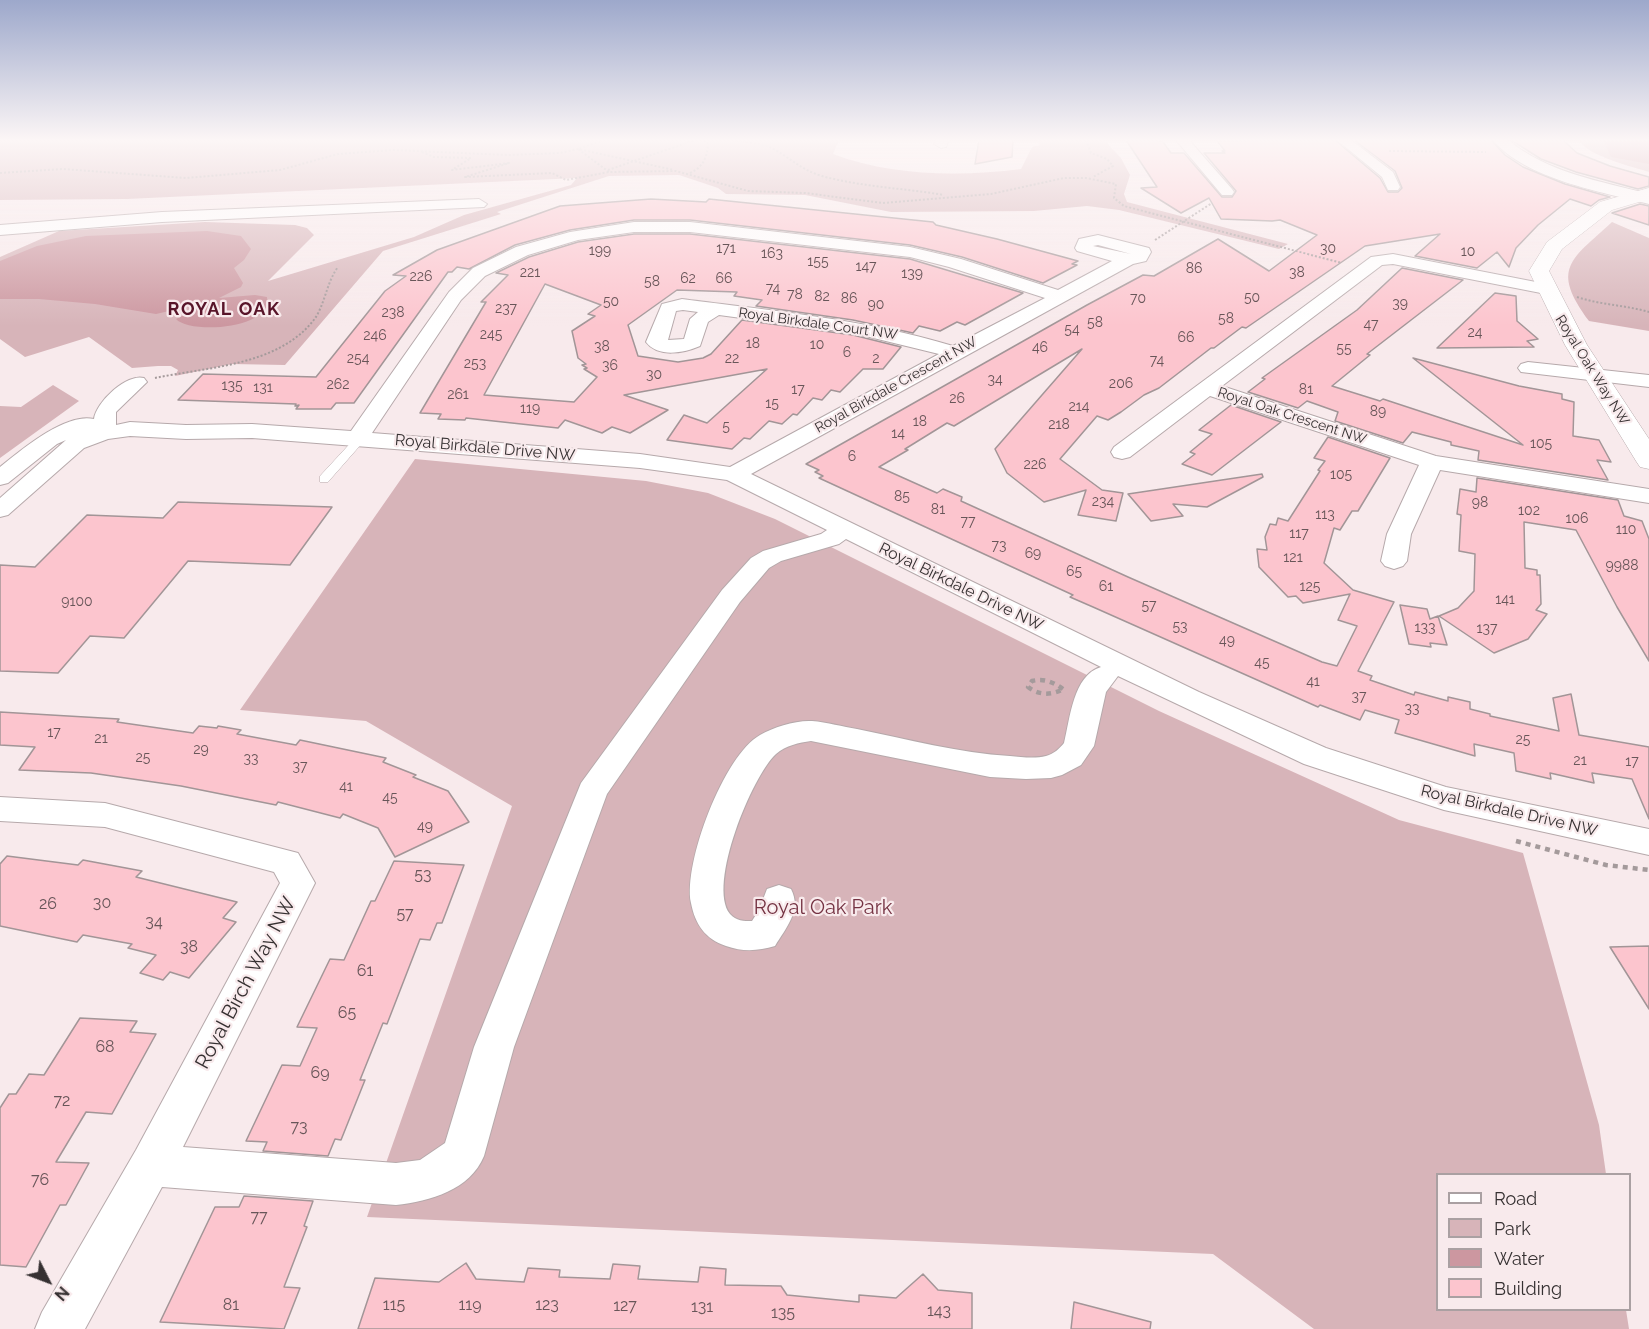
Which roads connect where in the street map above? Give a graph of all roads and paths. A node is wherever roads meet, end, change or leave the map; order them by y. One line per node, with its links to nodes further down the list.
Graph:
1 (865, 202): 2 (path)
2 (883, 202)
3 (1119, 202): 8 (path)
4 (1212, 202): 8 (path)
5 (1621, 202): 14 (street, Royal Oak Way NW)
6 (479, 204): 7 (street)
7 (393, 208): 9 (street); 10 (street)
8 (1185, 221): 11 (path); 13 (path)
9 (400, 224)
10 (0, 230)
11 (1132, 255): 15 (street, Royal Birkdale Crescent NW)
12 (338, 267): 22 (path)
13 (1366, 269): 14 (street, Royal Oak Crescent NW); 23 (street, Royal Oak Crescent NW)
14 (1546, 289): 17 (path); 20 (street, Royal Oak Way NW)
15 (1061, 297): 18 (street, Royal Birkdale Crescent NW); 25 (street)
16 (716, 309): 18 (street, Royal Birkdale Court NW)
17 (1649, 312)
18 (954, 353): 29 (street, Royal Birkdale Crescent NW)
19 (1528, 368): 20 (street)
20 (1593, 374): 21 (street); 27 (street, Royal Oak Way NW)
21 (1649, 381)
22 (137, 382): 24 (street)
23 (1207, 388): 26 (street); 28 (street, Royal Oak Crescent NW)
24 (104, 426): 25 (street, Royal Birkdale Drive NW); 30 (street); 33 (street)
25 (359, 438): 29 (street, Royal Birkdale Drive NW); 31 (lane)
26 (1122, 452)
27 (1649, 461)
28 (1432, 462): 32 (street, Royal Oak Crescent NW); 35 (street)
29 (733, 474): 34 (street, Royal Birkdale Drive NW)
30 (0, 478)
31 (324, 479)
32 (1649, 496)
33 (0, 510)
34 (844, 529): 38 (street, Royal Birkdale Drive NW); 40 (street)
35 (1394, 561)
36 (1086, 685): 36 (path); 39 (street)
37 (0, 809): 40 (street, Royal Birch Way NW)
38 (1649, 842)
39 (779, 899)
40 (151, 1164): 41 (street, Royal Birch Way NW)
41 (59, 1329)

